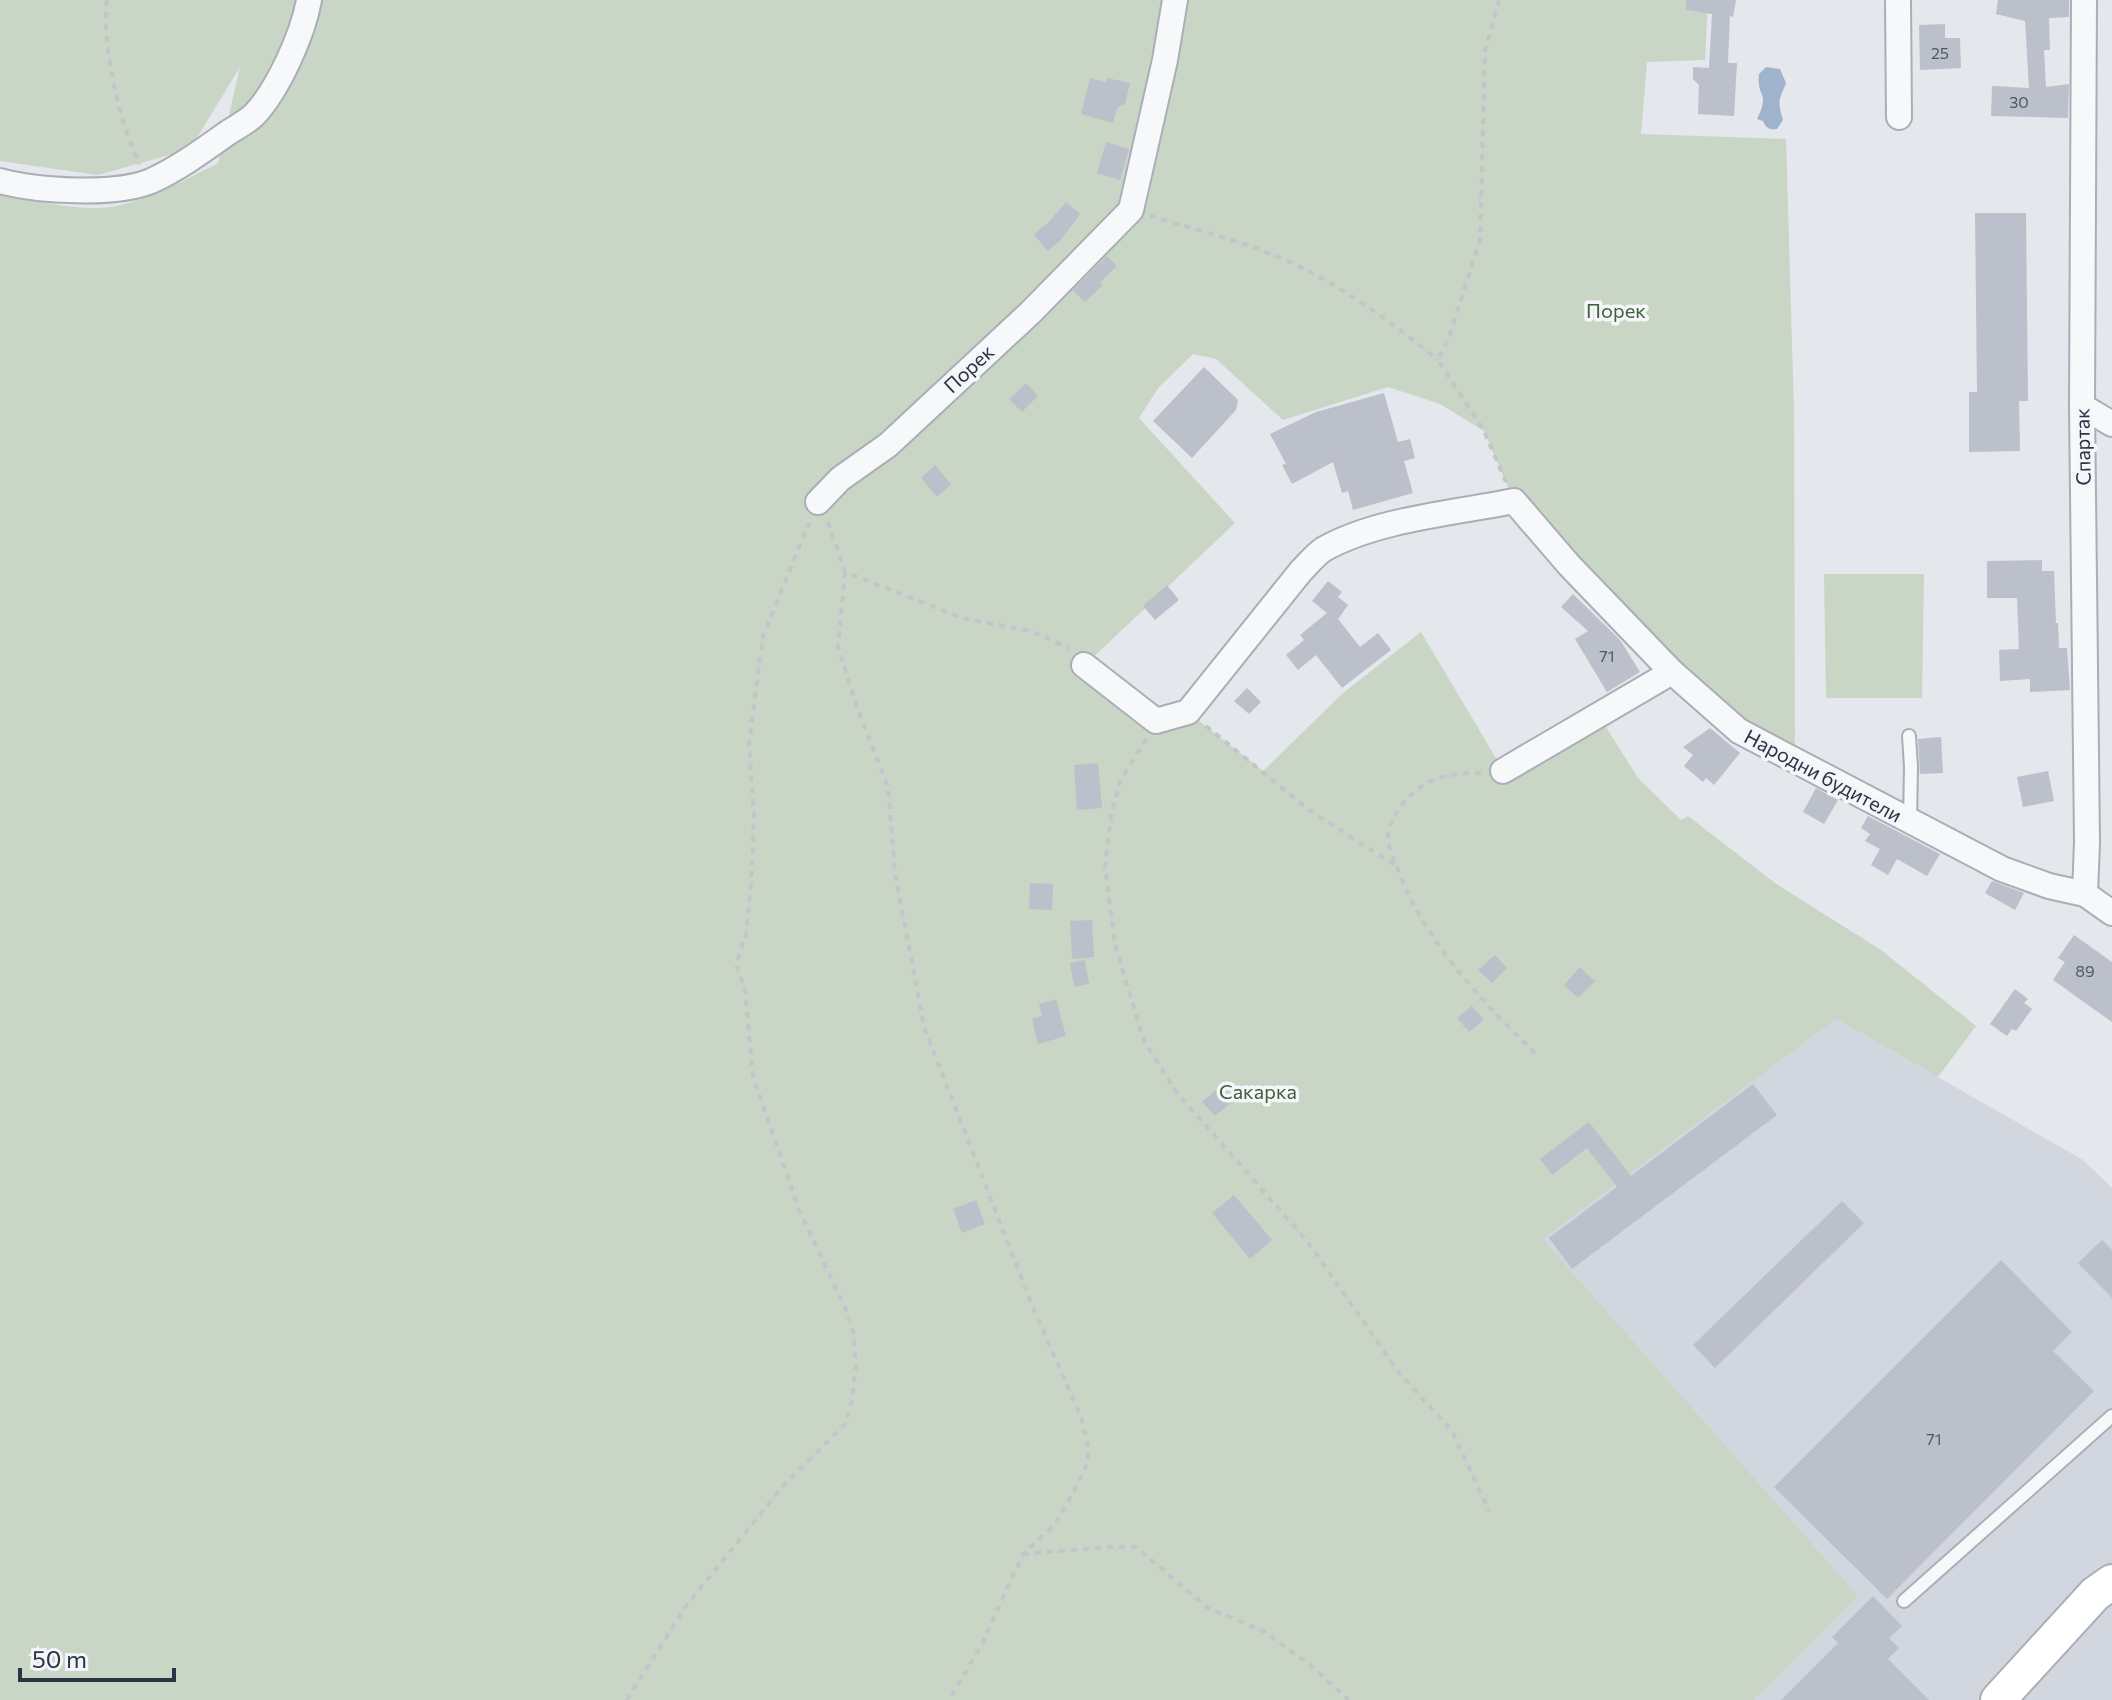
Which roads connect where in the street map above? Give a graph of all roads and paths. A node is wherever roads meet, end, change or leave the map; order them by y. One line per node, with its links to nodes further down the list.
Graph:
1 (107, 0): 9 (path)
2 (309, 0): 9 (street)
3 (1175, 0): 10 (street)
4 (1499, 0): 11 (path)
5 (1898, 0): 7 (street)
6 (2084, 0): 12 (street, Спартак)
7 (1899, 117)
8 (0, 181): 9 (street)
9 (150, 181)
10 (1131, 210): 11 (path); 15 (street, Порек)
11 (1438, 360): 14 (path)
12 (2082, 406): 13 (street); 25 (street, Спартак)
13 (2112, 424)
14 (1514, 501): 18 (street, Народни будители); 19 (street)
15 (818, 502): 16 (path); 33 (path)
16 (845, 572): 17 (path); 30 (path)
17 (1084, 665): 20 (street)
18 (1672, 672): 22 (street); 23 (street, Народни будители)
19 (1188, 712): 20 (street); 24 (path)
20 (1156, 721): 29 (path)
21 (1909, 736): 23 (lane)
22 (1503, 771): 24 (path)
23 (1910, 822): 25 (street, Народни будители)
24 (1396, 865): 27 (path)
25 (2085, 894): 26 (street, Народни будители)
26 (2112, 913)
27 (1538, 1056)
28 (2112, 1416): 32 (lane)
29 (1489, 1511)
30 (1023, 1554): 34 (path); 35 (path)
31 (2112, 1582): 36 (main road)
32 (1904, 1601)
33 (627, 1700)
34 (949, 1700)
35 (1349, 1700)
36 (1998, 1700)

